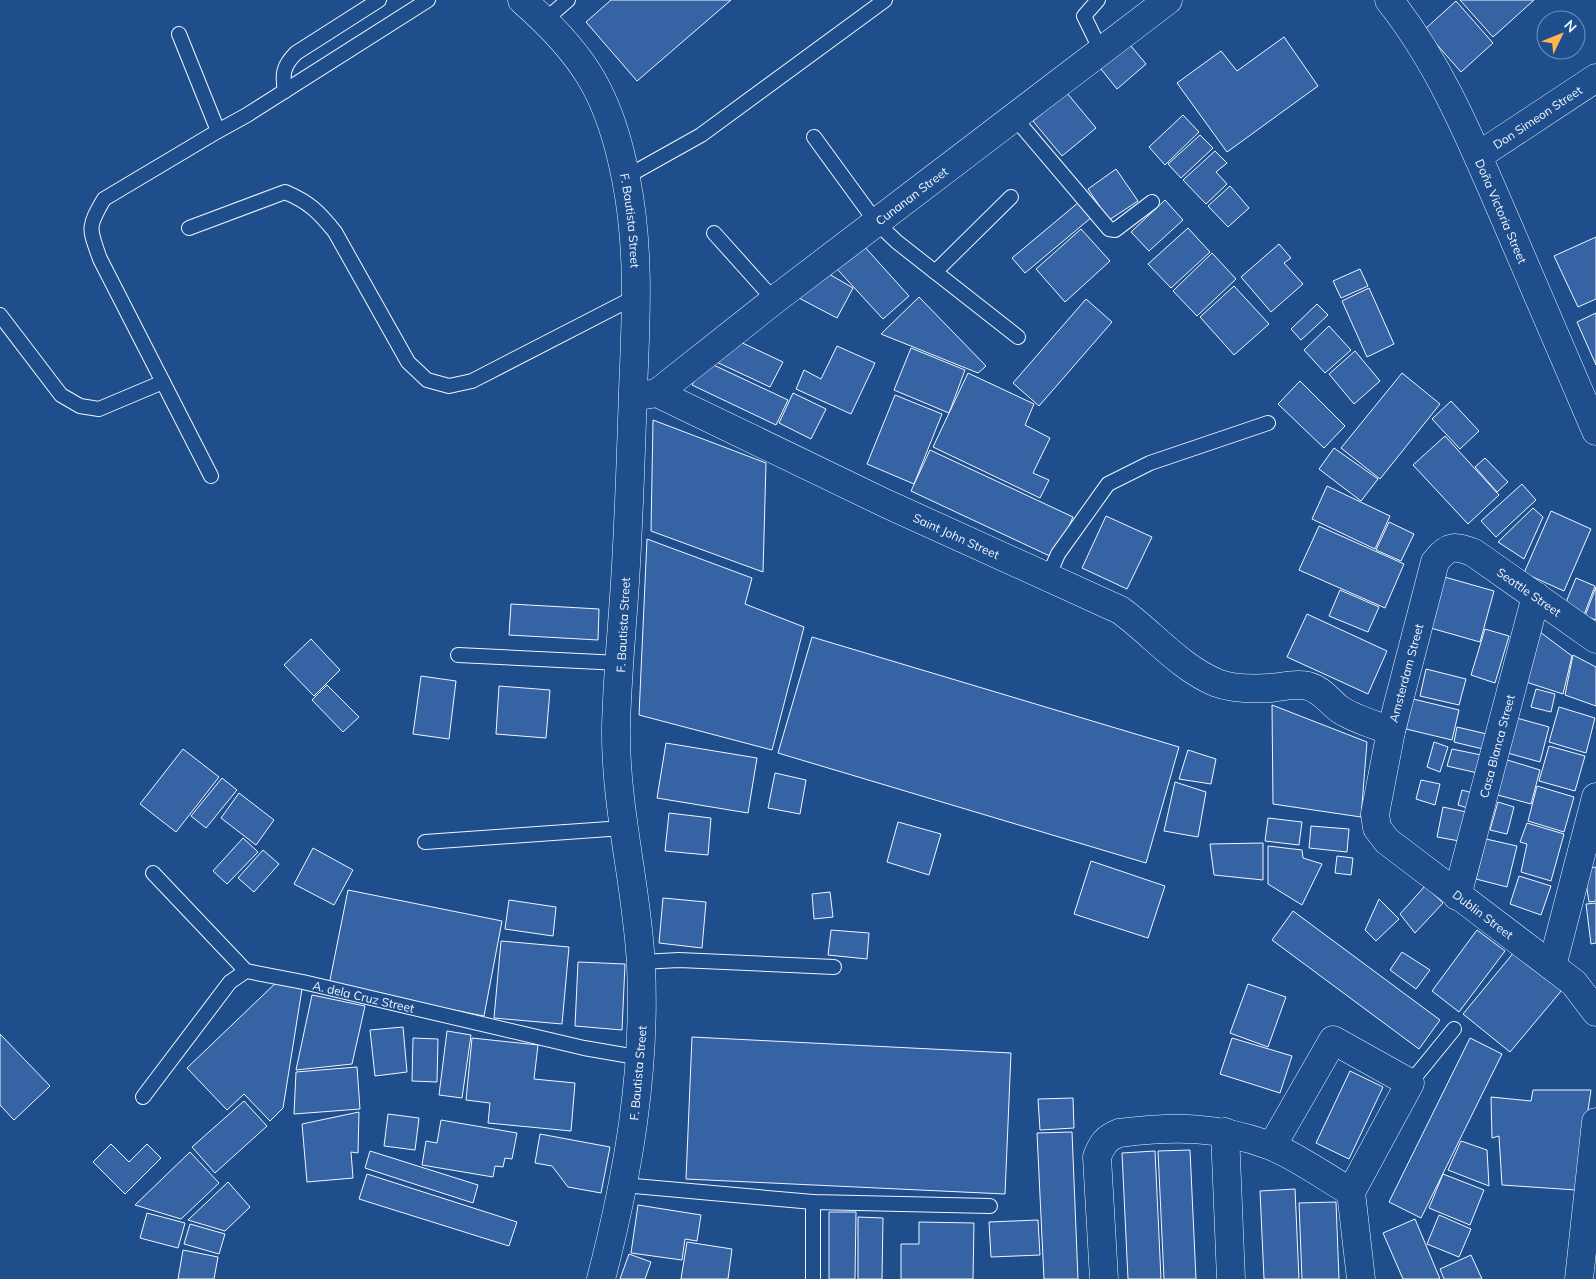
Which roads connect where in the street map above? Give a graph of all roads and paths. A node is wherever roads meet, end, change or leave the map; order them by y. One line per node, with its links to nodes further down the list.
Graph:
1 (379, 0): 13 (lane)
2 (428, 0): 13 (lane)
3 (522, 0): 9 (street, F. Bautista Street)
4 (568, 0): 9 (lane)
5 (885, 0): 18 (lane)
6 (1098, 0): 11 (lane)
7 (1168, 0): 11 (street, Cunanan Street)
8 (1389, 0): 17 (street, Doña Victoria Street)
9 (545, 20): 18 (street, F. Bautista Street)
10 (179, 34): 15 (lane)
11 (1101, 51): 14 (street, Cunanan Street)
12 (1596, 78): 17 (street, Don Simeon Street)
13 (285, 91): 15 (lane)
14 (1014, 118): 20 (lane); 21 (street, Cunanan Street)
15 (218, 131): 29 (lane)
16 (814, 137): 21 (lane)
17 (1478, 156): 32 (street, Doña Victoria Street)
18 (626, 177): 25 (street, F. Bautista Street)
19 (1011, 197): 24 (lane)
20 (1152, 202)
21 (876, 222): 24 (lane); 26 (street, Cunanan Street)
22 (189, 228): 25 (lane)
23 (714, 233): 26 (lane)
24 (935, 272): 28 (lane)
25 (637, 296): 30 (street, F. Bautista Street)
26 (777, 298): 30 (street, Cunanan Street)
27 (0, 315): 29 (lane)
28 (1018, 338)
29 (163, 382): 33 (lane)
30 (645, 395): 35 (street, Saint John Street); 39 (street, F. Bautista Street)
31 (1268, 423): 35 (lane)
32 (1596, 431)
33 (211, 476)
34 (1460, 547): 36 (street, Seattle Street); 40 (street, Amsterdam Street)
35 (1048, 577): 40 (street, Saint John Street)
36 (1536, 596): 37 (street, Seattle Street); 46 (street, Casa Blanca Street)
37 (1596, 639)
38 (458, 655): 39 (lane)
39 (620, 663): 43 (street, F. Bautista Street)
40 (1391, 731): 42 (street, Amsterdam Street)
41 (1596, 796): 48 (street)
42 (1375, 814): 46 (street, Dublin Street)
43 (623, 828): 44 (lane); 47 (street, F. Bautista Street)
44 (424, 842)
45 (153, 873): 50 (lane)
46 (1457, 896): 48 (street, Dublin Street)
47 (641, 962): 49 (lane); 53 (street, F. Bautista Street)
48 (1552, 966): 51 (street, Dublin Street)
49 (834, 967)
50 (246, 971): 53 (lane, A. dela Cruz Street); 55 (lane)
51 (1596, 1012)
52 (1454, 1029): 54 (lane)
53 (642, 1058): 59 (street, F. Bautista Street)
54 (1410, 1083): 58 (street); 60 (street)
55 (143, 1097)
56 (1596, 1122): 68 (street)
57 (1225, 1132): 58 (street); 65 (street); 66 (street)
58 (1272, 1146): 60 (street)
59 (624, 1185): 61 (lane); 63 (street, F. Bautista Street)
60 (1352, 1192): 67 (street)
61 (813, 1202): 62 (lane); 64 (lane)
62 (990, 1206)
63 (601, 1279)
64 (813, 1279)
65 (1104, 1279)
66 (1231, 1279)
67 (1361, 1279)
68 (1579, 1279)

